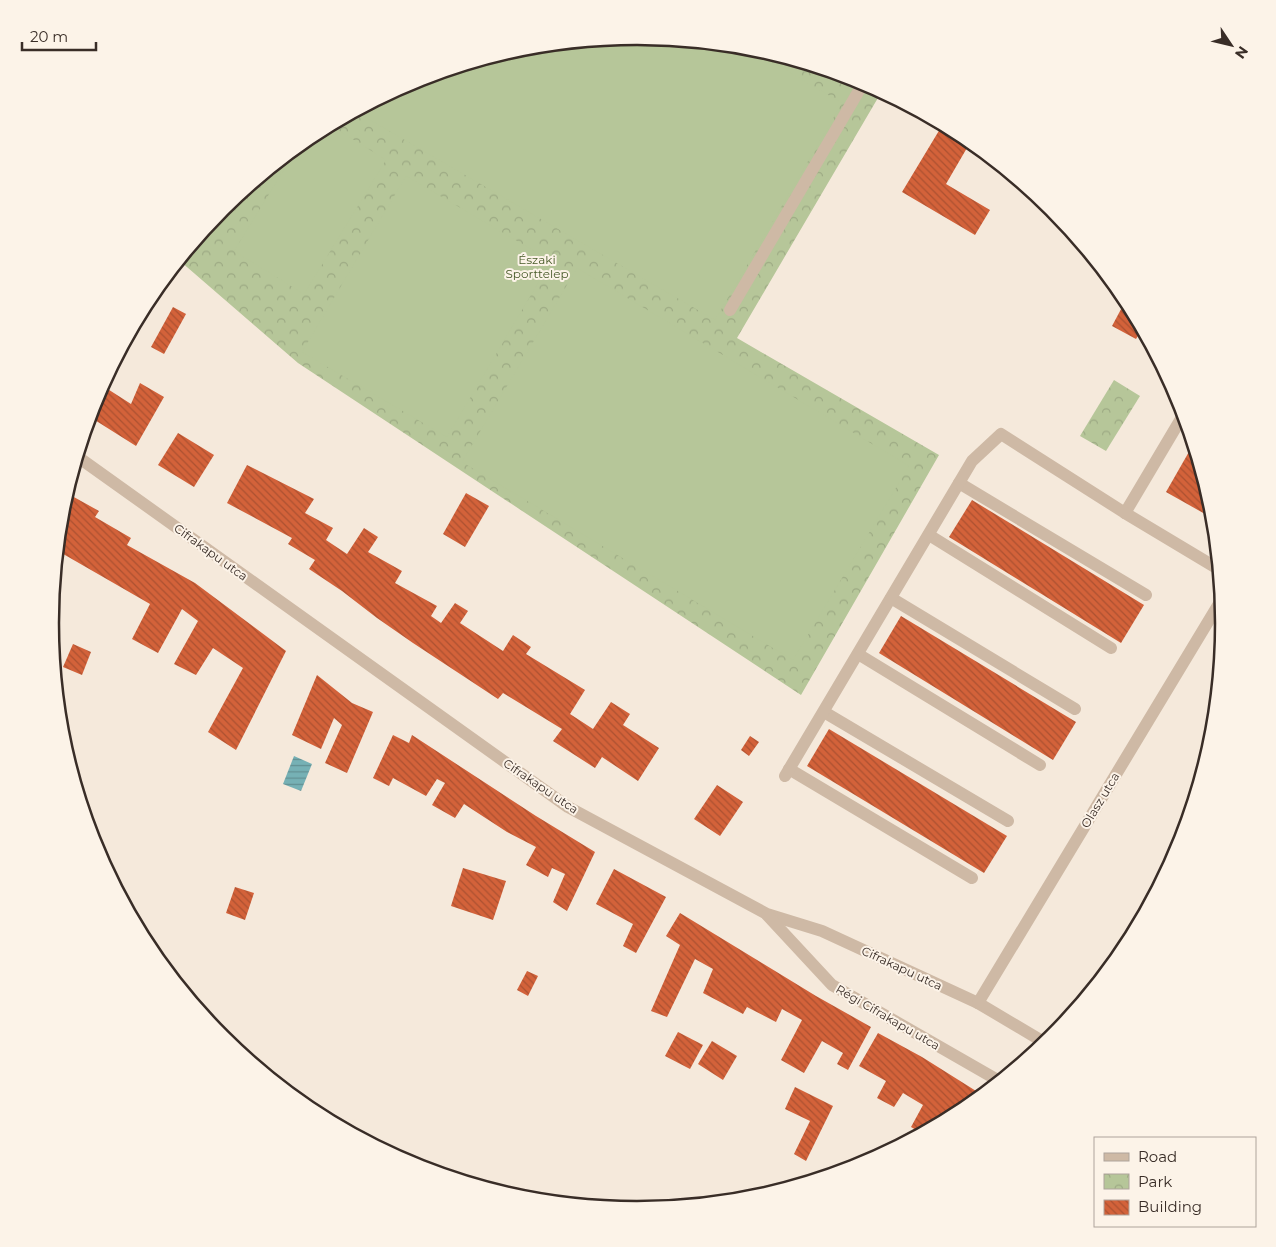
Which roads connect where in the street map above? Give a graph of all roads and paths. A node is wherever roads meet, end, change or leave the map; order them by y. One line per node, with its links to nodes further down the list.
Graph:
1 (860, 89): 2 (street)
2 (730, 310)
3 (1179, 420): 6 (street)
4 (83, 461): 19 (street, Cifrakapu utca)
5 (959, 483): 6 (street); 7 (street); 9 (street)
6 (1125, 513): 8 (street)
7 (929, 535): 10 (street); 12 (street)
8 (1213, 566)
9 (1146, 595)
10 (891, 598): 13 (street); 14 (street)
11 (1216, 609): 20 (street, Olasz utca)
12 (1112, 648)
13 (858, 654): 15 (street); 16 (street)
14 (1075, 709)
15 (824, 712): 17 (street); 18 (street)
16 (1040, 765)
17 (1008, 821)
18 (972, 878)
19 (767, 914): 20 (street, Cifrakapu utca); 22 (street, Régi Cifrakapu utca)
20 (978, 1003): 21 (street, Cifrakapu utca)
21 (1040, 1040)
22 (995, 1078)

